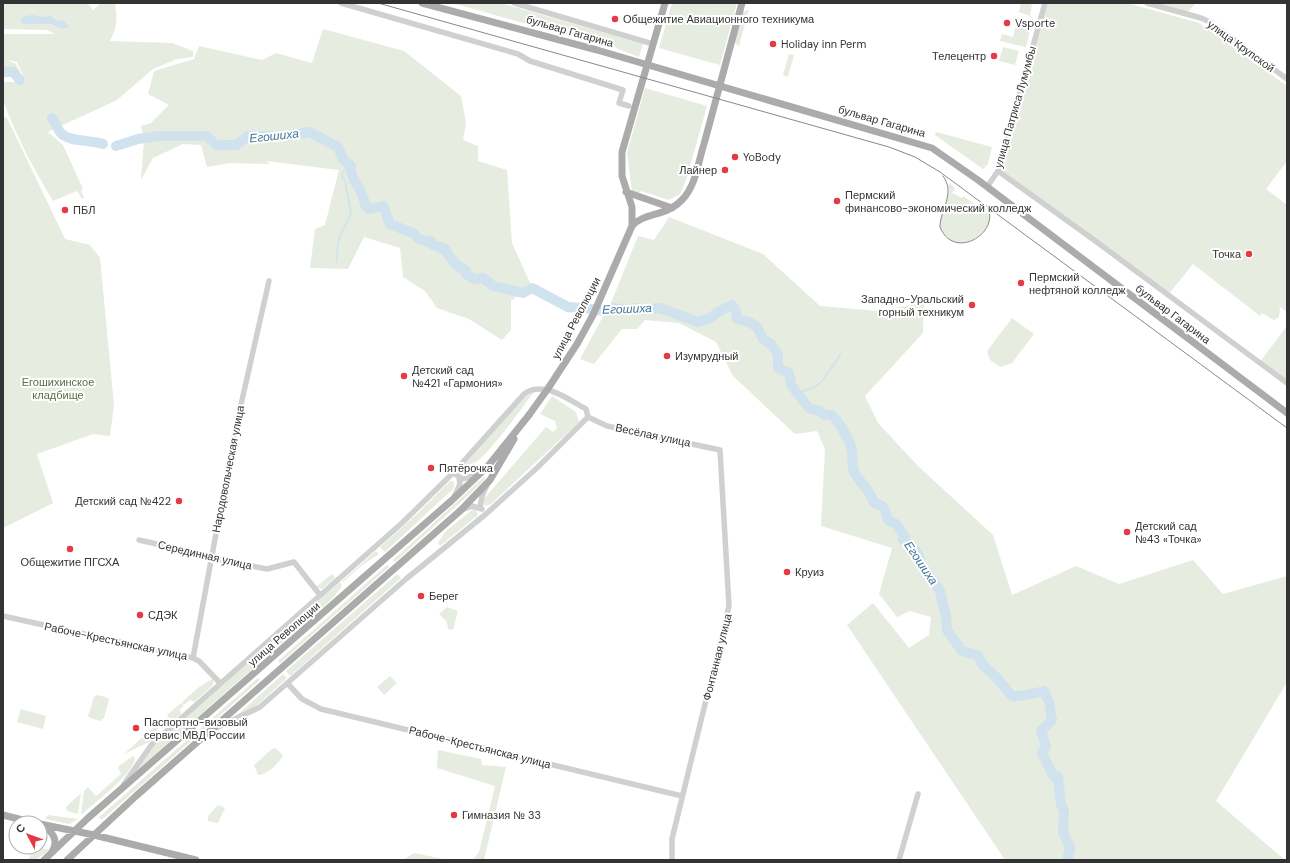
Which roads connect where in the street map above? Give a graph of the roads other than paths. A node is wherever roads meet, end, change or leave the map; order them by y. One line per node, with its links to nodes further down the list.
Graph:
1 (340, 3): 12 (street)
2 (422, 3): 9 (main road, бульвар Гагарина)
3 (514, 3): 8 (street, бульвар Гагарина)
4 (665, 3): 8 (main road, улица Революции)
5 (742, 3): 11 (main road)
6 (1045, 3): 13 (street, улица Патриса Лумумбы)
7 (1147, 3): 10 (street, улица Крупской)
8 (653, 44): 9 (main road, улица Революции)
9 (648, 65): 11 (main road, бульвар Гагарина); 15 (main road, улица Революции)
10 (1287, 80)
11 (719, 86): 14 (main road, бульвар Гагарина); 16 (main road)
12 (629, 106)
13 (998, 171): 14 (street, улица Патриса Лумумбы); 19 (street)
14 (987, 186): 20 (main road, бульвар Гагарина)
15 (626, 192): 16 (main road); 17 (main road, улица Революции)
16 (672, 208): 17 (main road)
17 (632, 226): 21 (main road, улица Революции, bridge)
18 (269, 281): 33 (street, Народовольческая улица)
19 (1287, 384)
20 (1287, 413)
21 (529, 415): 24 (main road, улица Революции); 27 (main road, улица Революции)
22 (588, 417): 23 (street, Весёлая улица); 25 (street); 31 (street)
23 (720, 450): 44 (street, Фонтанная улица)
24 (482, 472): 26 (street); 28 (main road, улица Революции)
25 (453, 473): 26 (street); 34 (street)
26 (459, 478): 28 (street)
27 (490, 480): 29 (street); 30 (main road, улица Революции)
28 (451, 501): 37 (main road, улица Революции)
29 (480, 508): 30 (street); 31 (street)
30 (462, 510): 39 (main road, улица Революции)
31 (486, 514): 40 (street)
32 (139, 540): 33 (street, Серединная улица)
33 (211, 557): 34 (street, Серединная улица); 36 (street, Народовольческая улица)
34 (320, 595): 38 (street)
35 (3, 616): 36 (street, Рабоче-Крестьянская улица)
36 (193, 658): 38 (street, Рабоче-Крестьянская улица)
37 (256, 673): 39 (main road); 42 (main road, улица Революции)
38 (220, 683): 42 (street)
39 (265, 683): 41 (main road, улица Революции)
40 (287, 683): 41 (street); 44 (street, Рабоче-Крестьянская улица)
41 (212, 730): 48 (main road, улица Революции)
42 (121, 790): 47 (main road, улица Революции)
43 (918, 794): 54 (street)
44 (682, 796): 53 (street, Фонтанная улица)
45 (48, 826): 47 (main road)
46 (48, 830): 49 (main road)
47 (73, 832): 48 (main road); 49 (main road, улица Революции)
48 (94, 835): 51 (main road, улица Революции); 52 (main road)
49 (52, 852): 50 (main road, улица Революции)
50 (44, 860)
51 (67, 860)
52 (196, 860)
53 (672, 860)
54 (899, 860)

